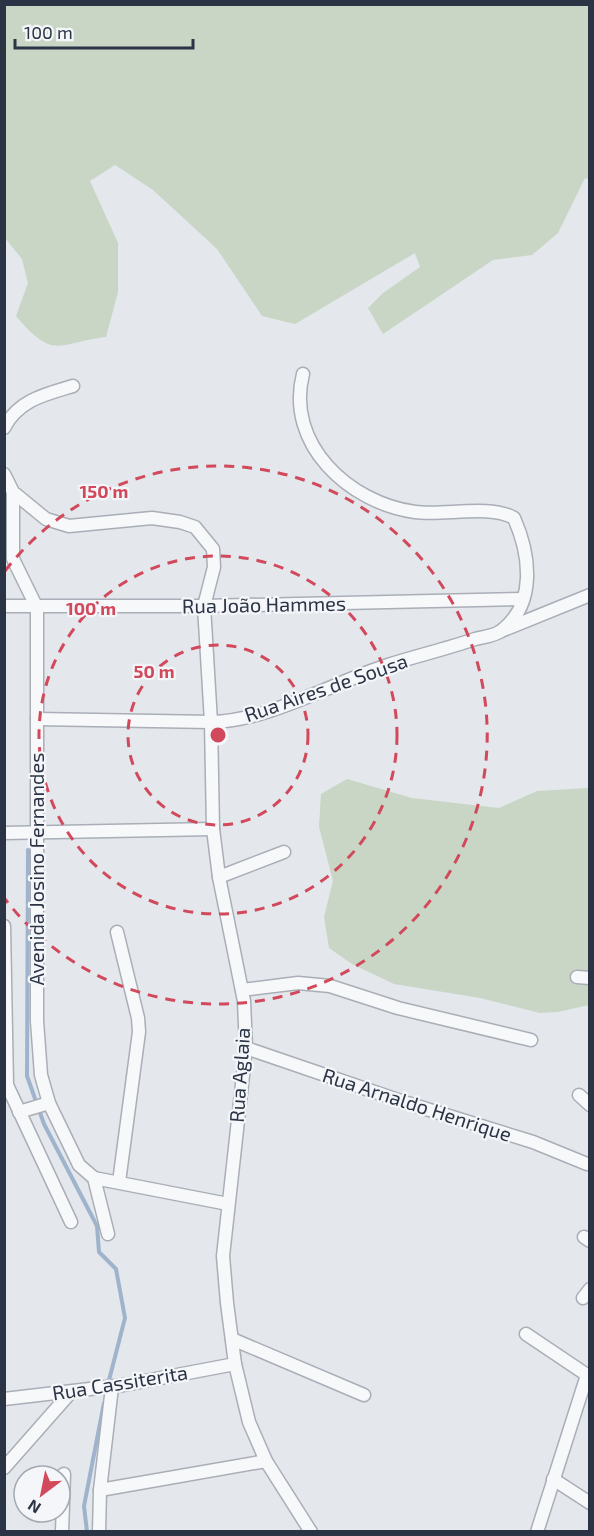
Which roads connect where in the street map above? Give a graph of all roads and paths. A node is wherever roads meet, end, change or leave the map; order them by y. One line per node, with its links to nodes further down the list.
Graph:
1 (303, 374): 7 (street)
2 (73, 386): 3 (street)
3 (4, 428)
4 (4, 474): 5 (street)
5 (13, 492): 9 (street, Rua Aglaia); 10 (street, Avenida Josino Fernandes)
6 (590, 595): 11 (street, Rua Aires de Sousa)
7 (524, 599): 9 (street, Rua João Hammes); 11 (street)
8 (4, 606): 10 (street, Rua João Hammes)
9 (204, 606): 10 (street, Rua João Hammes); 13 (street, Rua Aglaia)
10 (37, 608): 12 (street, Avenida Josino Fernandes)
11 (500, 632): 13 (street, Rua Aires de Sousa)
12 (37, 719): 13 (street, Rua Aires de Sousa); 16 (street, Avenida Josino Fernandes)
13 (211, 722): 14 (street, Rua Aglaia)
14 (213, 829): 16 (street); 18 (street, Rua Aglaia)
15 (4, 833): 16 (street)
16 (37, 835): 27 (street, Avenida Josino Fernandes)
17 (284, 852): 18 (street)
18 (219, 877): 21 (street, Rua Aglaia)
19 (4, 926): 24 (street, Avenida Josino Fernandes)
20 (117, 932): 31 (street)
21 (242, 990): 22 (street); 23 (street, Rua Aglaia)
22 (531, 1040)
23 (246, 1048): 29 (street, Rua Arnaldo Henrique); 32 (street, Rua Aglaia)
24 (6, 1085): 28 (street, Avenida Josino Fernandes)
25 (579, 1095): 26 (street)
26 (590, 1105)
27 (42, 1106): 28 (street); 30 (street, Avenida Josino Fernandes)
28 (19, 1112): 33 (street, Avenida Josino Fernandes)
29 (587, 1164)
30 (94, 1178): 31 (street); 34 (street, Avenida Josino Fernandes)
31 (119, 1182): 32 (street)
32 (228, 1204): 36 (street, Rua Aglaia)
33 (71, 1221)
34 (108, 1234)
35 (526, 1334): 38 (street)
36 (232, 1339): 37 (street, Rua Aglaia); 41 (street)
37 (235, 1364): 39 (street, Rua Cassiterita); 43 (street, Rua Aglaia)
38 (588, 1376): 45 (street)
39 (108, 1387): 40 (street, Rua Cassiterita); 46 (street)
40 (71, 1392): 42 (street, Rua Cassiterita); 44 (street)
41 (364, 1395)
42 (4, 1398)
43 (266, 1461): 46 (street); 49 (street, Rua Aglaia)
44 (4, 1468)
45 (553, 1479): 47 (street); 50 (street)
46 (100, 1490): 48 (street)
47 (590, 1503)
48 (99, 1532)
49 (311, 1532)
50 (537, 1532)

